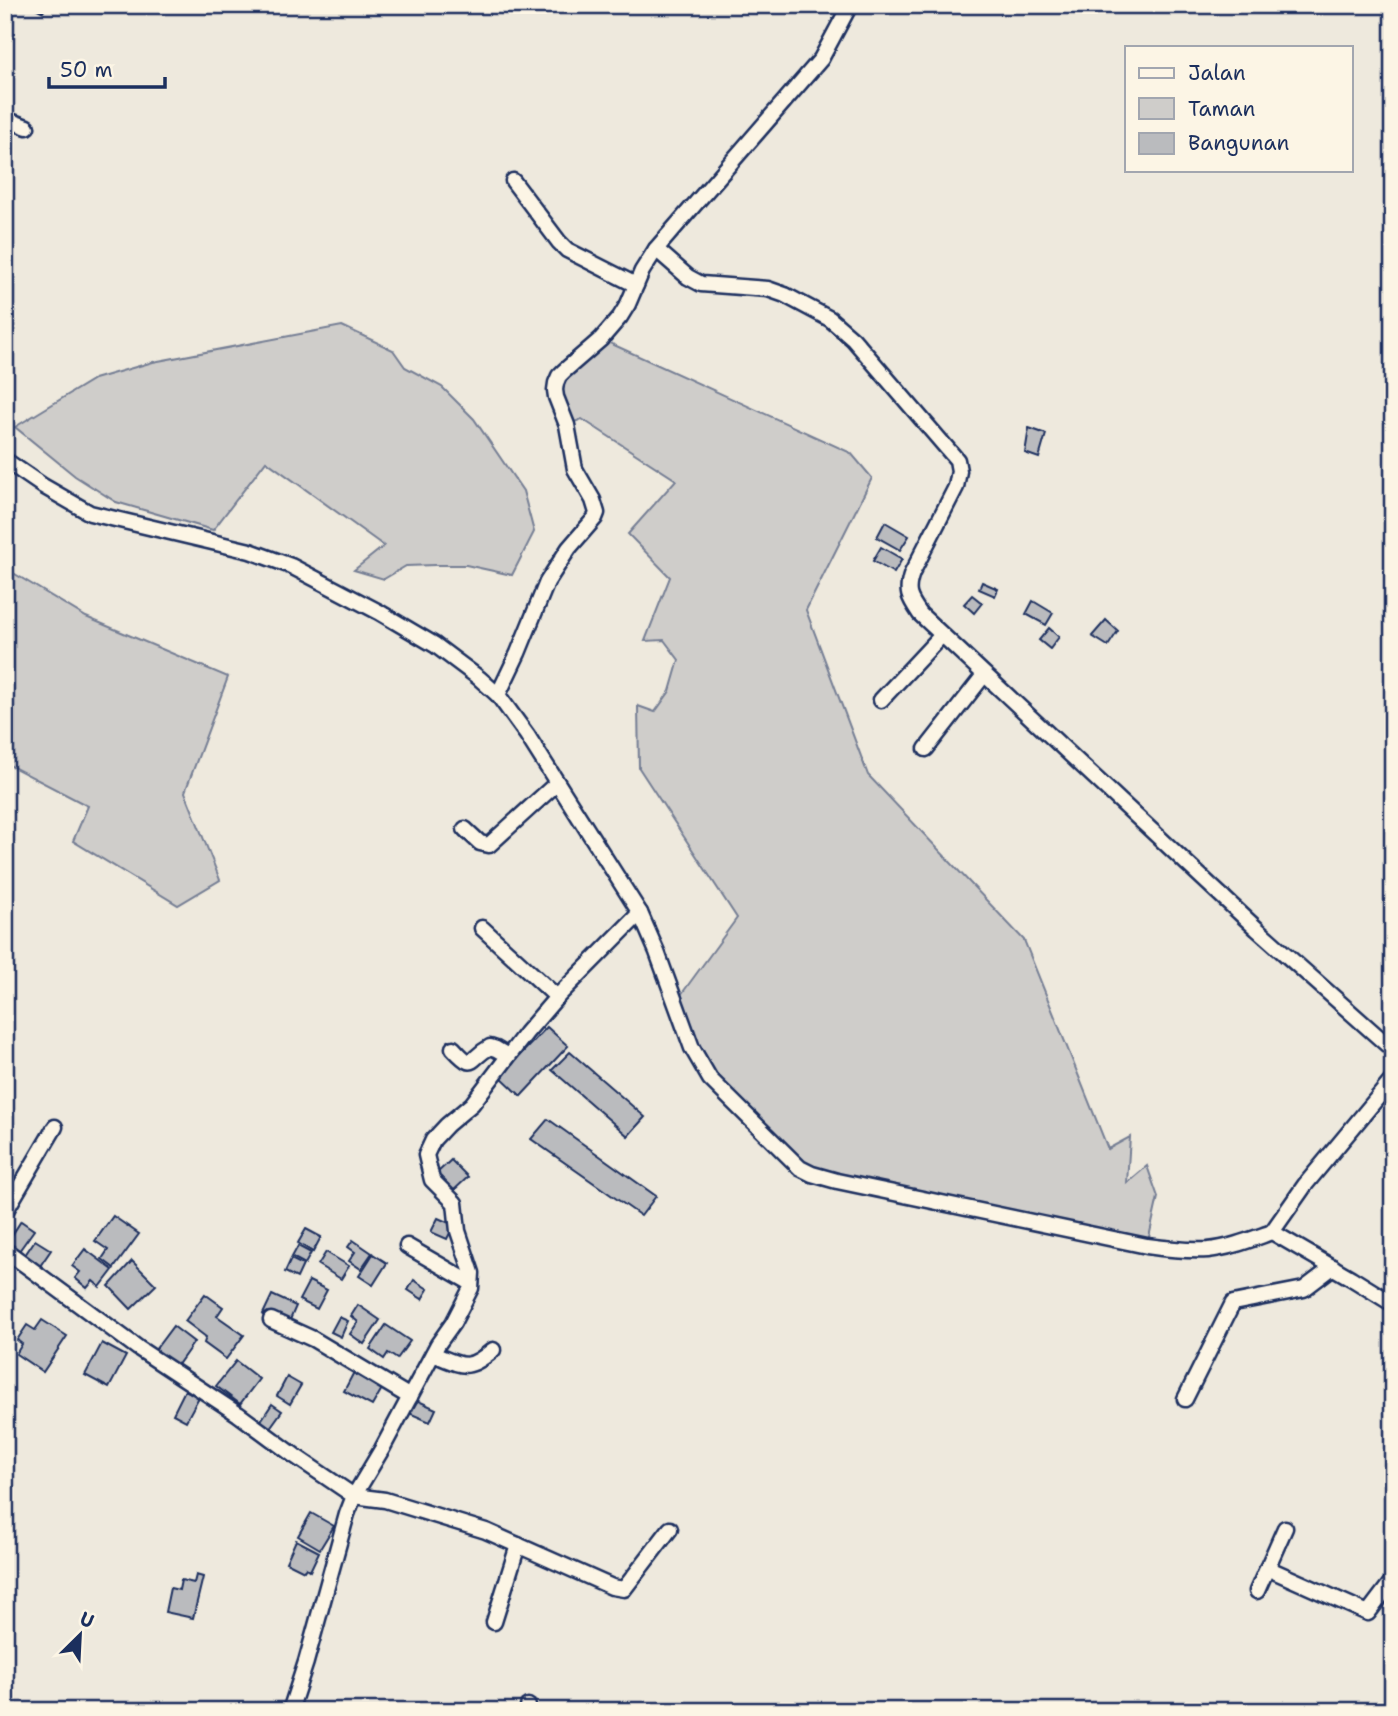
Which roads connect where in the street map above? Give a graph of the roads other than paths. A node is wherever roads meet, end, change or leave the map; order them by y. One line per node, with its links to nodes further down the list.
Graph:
1 (850, 5): 5 (street)
2 (5, 119): 3 (street)
3 (27, 127)
4 (513, 181): 6 (street)
5 (656, 249): 6 (street); 8 (street)
6 (636, 285): 10 (street)
7 (5, 460): 10 (street)
8 (942, 635): 9 (street); 11 (street)
9 (984, 675): 12 (street); 19 (street)
10 (498, 695): 13 (street)
11 (881, 700)
12 (926, 750)
13 (557, 783): 14 (street); 15 (street)
14 (465, 830)
15 (640, 914): 17 (street); 24 (street)
16 (482, 928): 17 (street)
17 (557, 997): 20 (street)
18 (453, 1048): 20 (street)
19 (1393, 1050)
20 (508, 1056): 28 (street)
21 (1393, 1079): 24 (street)
22 (55, 1127): 23 (street)
23 (5, 1212)
24 (1272, 1233): 27 (street)
25 (407, 1246): 28 (street)
26 (5, 1250): 35 (street)
27 (1333, 1267): 29 (street); 34 (street)
28 (471, 1283): 32 (street)
29 (1393, 1304)
30 (271, 1320): 33 (street)
31 (493, 1350): 32 (street)
32 (433, 1354): 33 (street)
33 (410, 1397): 35 (street)
34 (1185, 1399)
35 (354, 1496): 38 (street); 43 (street)
36 (1285, 1528): 39 (street)
37 (670, 1529): 38 (street)
38 (517, 1545): 42 (street)
39 (1267, 1568): 40 (street); 41 (street)
40 (1393, 1580)
41 (1257, 1591)
42 (494, 1622)
43 (290, 1711)

